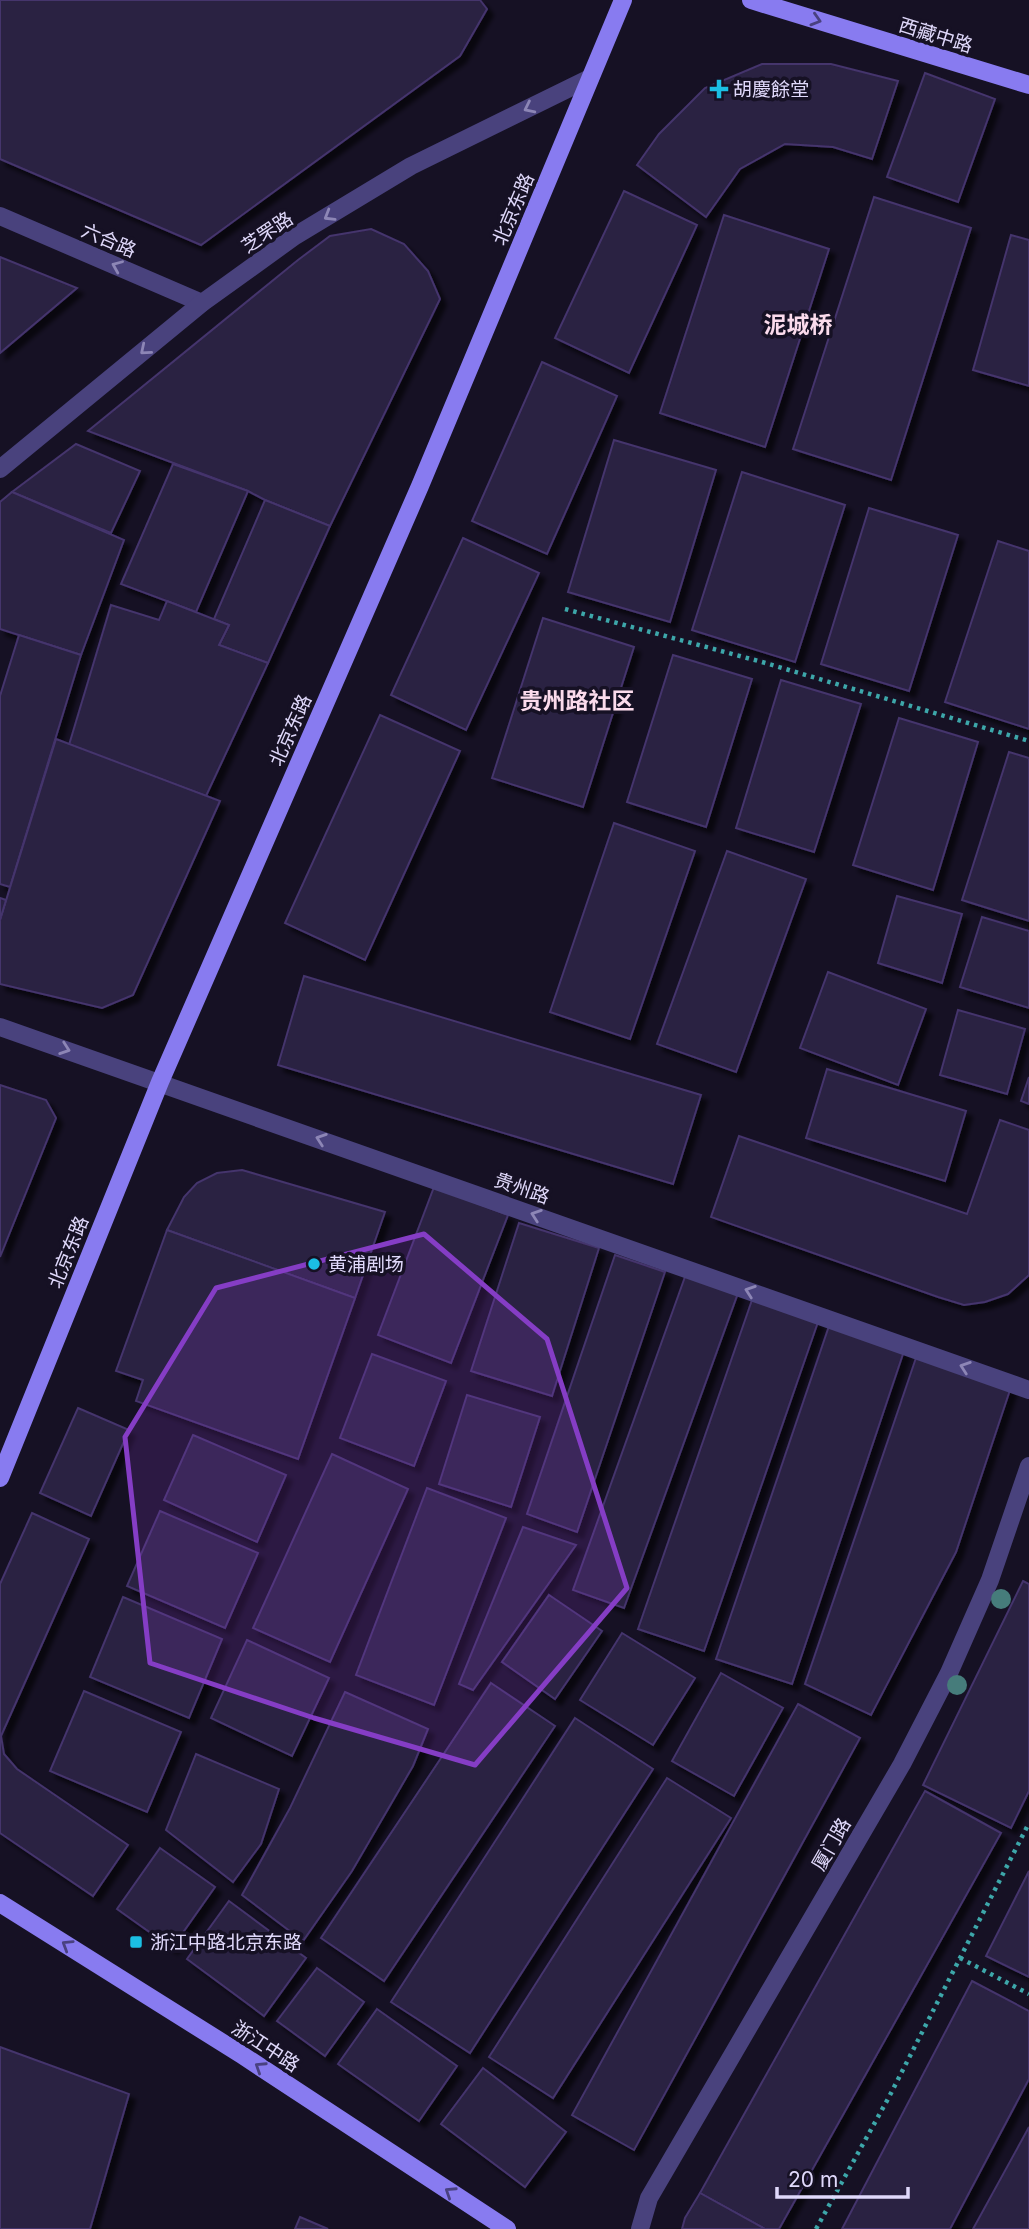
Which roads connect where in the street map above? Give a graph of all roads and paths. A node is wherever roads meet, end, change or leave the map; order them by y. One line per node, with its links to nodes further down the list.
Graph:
1 (623, 0): 3 (main road, 北京东路)
2 (751, 0): 4 (main road, 西藏中路, one-way to 4)
3 (590, 78): 6 (street, 芝罘路, one-way to 6); 11 (main road, 北京东路)
4 (1029, 85)
5 (0, 216): 6 (street, 六合路, one-way to 5)
6 (202, 303): 7 (street, 芝罘路, one-way to 7)
7 (0, 470)
8 (565, 609): 9 (path)
9 (1029, 741)
10 (0, 1027): 11 (street, 贵州路, one-way to 11)
11 (160, 1082): 12 (street, 贵州路, one-way to 11); 13 (main road, 北京东路)
12 (1029, 1390)
13 (6, 1447): 15 (main road, 北京东路)
14 (1029, 1466): 21 (street, 厦门路)
15 (0, 1478)
16 (1029, 1823): 18 (path)
17 (0, 1903): 20 (main road, 浙江中路, one-way to 17)
18 (960, 1958): 19 (path); 22 (path)
19 (1029, 1994)
20 (507, 2229)
21 (640, 2229)
22 (816, 2229)

